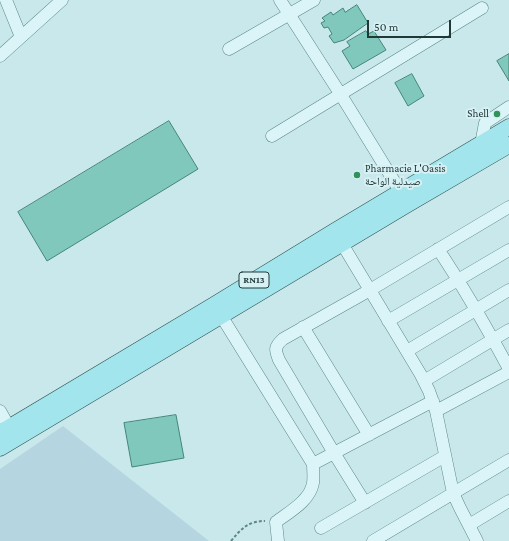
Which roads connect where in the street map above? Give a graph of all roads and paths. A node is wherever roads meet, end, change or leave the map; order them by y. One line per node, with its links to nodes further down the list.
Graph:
1 (6, 0): 7 (street)
2 (62, 0): 7 (street)
3 (280, 0): 6 (street)
4 (314, 0): 6 (street)
5 (482, 8): 10 (street)
6 (289, 14): 8 (street); 10 (street)
7 (21, 37): 9 (street)
8 (229, 49)
9 (0, 56)
10 (341, 95): 13 (street); 16 (street)
11 (509, 107): 14 (street)
12 (509, 128): 14 (main road, RN13)
13 (272, 136)
14 (481, 144): 16 (main road, RN13)
15 (509, 145): 16 (main road, RN13)
16 (404, 198): 18 (main road, RN13)
17 (509, 207): 19 (street)
18 (338, 237): 22 (street); 25 (main road, RN13)
19 (438, 249): 21 (street); 22 (street)
20 (509, 250): 21 (street)
21 (459, 280): 24 (street); 26 (street)
22 (370, 290): 26 (street); 27 (street)
23 (509, 290): 24 (street)
24 (476, 309): 29 (street); 30 (street)
25 (217, 311): 36 (main road, RN13); 42 (street)
26 (388, 321): 30 (street)
27 (303, 327): 37 (street); 39 (street)
28 (509, 330): 29 (street)
29 (493, 340): 31 (street); 33 (street)
30 (407, 351): 33 (street)
31 (509, 369)
32 (509, 372): 34 (street)
33 (424, 381): 34 (street)
34 (434, 406): 37 (street); 40 (street)
35 (0, 411): 36 (street)
36 (9, 433): 38 (main road, RN13)
37 (369, 435): 39 (street)
38 (0, 448)
39 (334, 453): 42 (street); 45 (street)
40 (445, 456): 43 (street); 45 (street)
41 (509, 460): 43 (street)
42 (313, 464): 46 (street)
43 (453, 493): 47 (street); 51 (street)
44 (509, 501): 47 (street)
45 (365, 503): 48 (street)
46 (276, 522): 49 (path); 50 (street)
47 (469, 525): 52 (street)
48 (320, 528)
49 (231, 541)
50 (278, 541)
51 (373, 541)
52 (477, 541)

